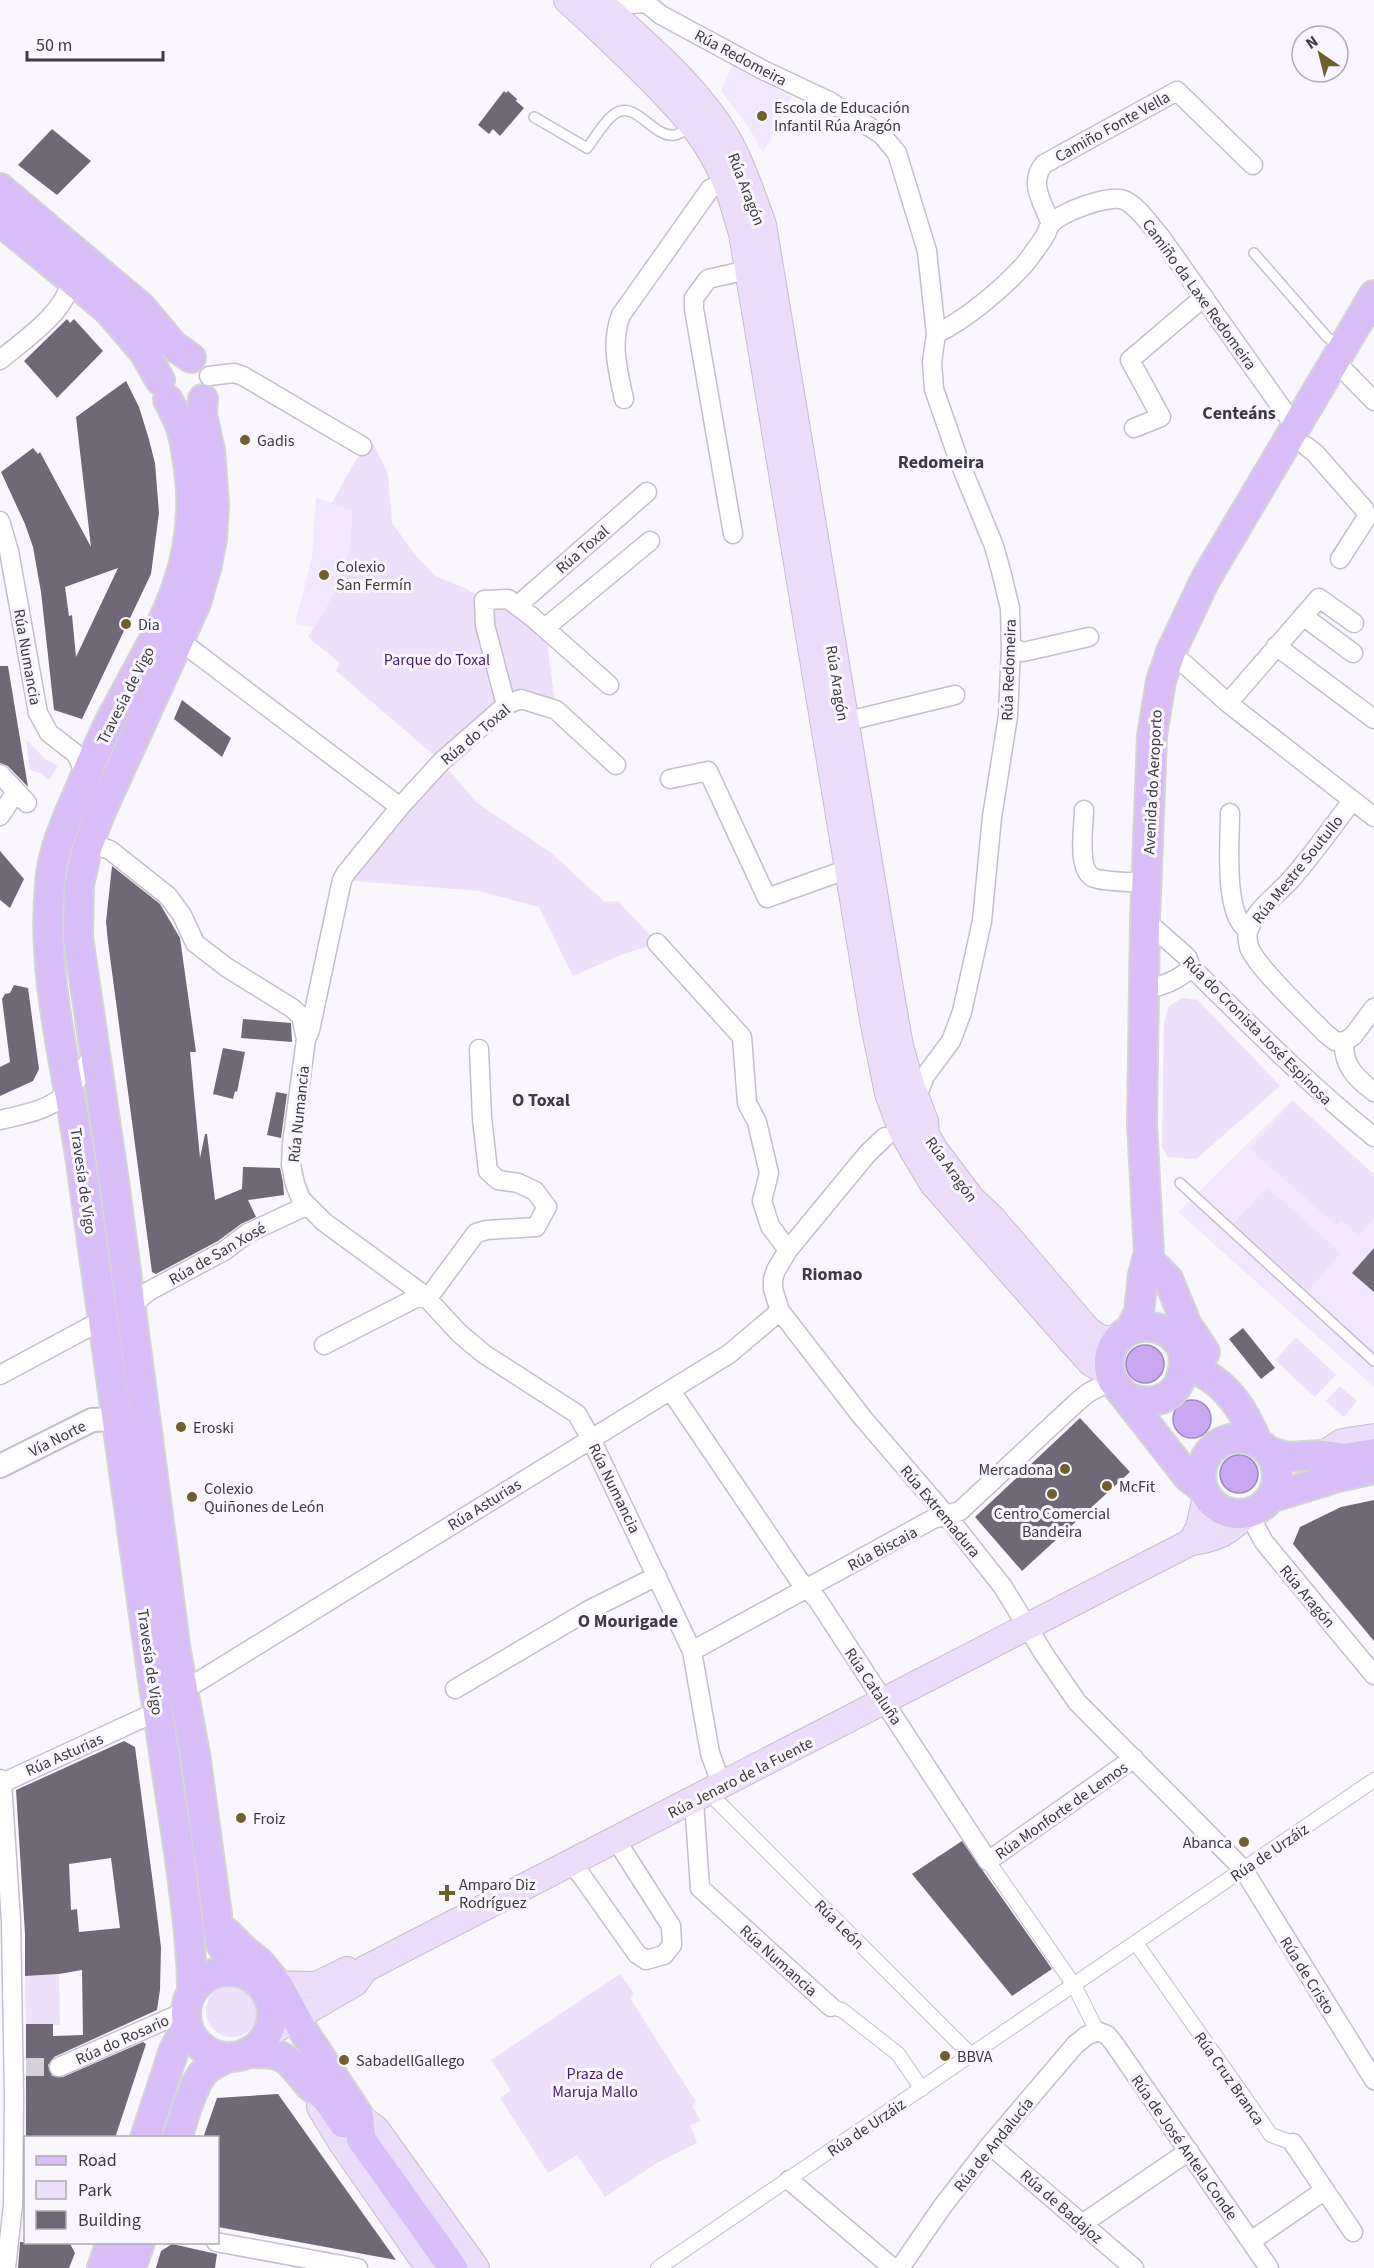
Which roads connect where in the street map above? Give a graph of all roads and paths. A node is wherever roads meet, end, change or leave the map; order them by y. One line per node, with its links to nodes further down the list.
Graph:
1 (567, 0): 4 (main road, Rúa Aragón)
2 (599, 0): 15 (street, Rúa Redomeira); 45 (main road, Rúa Aragón)
3 (534, 117): 4 (lane)
4 (693, 125): 6 (main road, Rúa Aragón)
5 (1253, 165): 9 (street, Camiño Fonte Vella)
6 (726, 181): 11 (main road, Rúa Aragón); 20 (street, Rúa Aragón)
7 (0, 188): 18 (main road)
8 (0, 221): 12 (main road, Travesía de Vigo)
9 (1051, 224): 14 (street, Camiño da Laxe Redomeira); 15 (street)
10 (1254, 254): 16 (lane)
11 (748, 270): 27 (street); 57 (main road, Rúa Aragón)
12 (71, 281): 17 (street); 19 (main road, Travesía de Vigo)
13 (1374, 295): 16 (main road, Avenida do Aeroporto)
14 (1204, 297): 22 (street); 23 (street, Camiño da Laxe Redomeira)
15 (936, 334): 37 (street, Rúa Redomeira)
16 (1338, 354): 21 (street); 23 (main road, Avenida do Aeroporto)
17 (0, 360)
18 (201, 378): 19 (main road); 19 (main road); 24 (street); 35 (main road, Travesía de Vigo)
19 (164, 390): 48 (main road, Travesía de Vigo)
20 (624, 399)
21 (1374, 400)
22 (1134, 428)
23 (1301, 437): 29 (street, Camiño da Laxe Redomeira); 38 (main road, Avenida do Aeroporto)
24 (362, 446)
25 (647, 492): 30 (street, Rúa Toxal)
26 (0, 520): 48 (street, Rúa Numancia)
27 (734, 534)
28 (650, 541): 33 (street)
29 (1340, 559)
30 (517, 606): 33 (street); 43 (street)
31 (1303, 616): 32 (street); 36 (street); 39 (street)
32 (1354, 623)
33 (545, 628): 40 (street)
34 (1089, 638): 37 (street)
35 (179, 640): 51 (street); 56 (main road, Travesía de Vigo)
36 (1276, 646): 42 (street); 44 (street)
37 (1011, 647): 73 (street, Rúa Redomeira)
38 (1171, 652): 42 (street, Rúa Mestre Soutullo); 58 (main road, Avenida do Aeroporto)
39 (1353, 653)
40 (609, 685)
41 (955, 694): 45 (street)
42 (1228, 703): 50 (street, Rúa Mestre Soutullo)
43 (506, 705): 46 (street, Rúa do Toxal); 51 (street, Rúa do Toxal)
44 (1374, 719)
45 (844, 722): 73 (main road, Rúa Aragón)
46 (616, 765)
47 (0, 774): 54 (street)
48 (86, 775): 56 (main road, Rúa Numancia); 72 (main road, Travesía de Vigo)
49 (670, 779): 57 (street)
50 (1352, 801): 55 (street, Rúa Mestre Soutullo); 60 (street, Rúa Mestre Soutullo)
51 (400, 807): 67 (street, Rúa do Toxal)
52 (1084, 810): 58 (street)
53 (1230, 813): 60 (street)
54 (0, 816)
55 (1374, 818)
56 (87, 849): 67 (street, Rúa Numancia); 70 (main road, Travesía de Vigo)
57 (848, 869): 75 (main road, Rúa Aragón)
58 (1146, 883): 59 (main road, Avenida do Aeroporto)
59 (1145, 920): 62 (street, Rúa do Cronista José Espinosa); 63 (main road, Avenida do Aeroporto)
60 (1248, 930): 68 (street, Rúa Mestre Soutullo)
61 (657, 943): 80 (street)
62 (1178, 951): 63 (street); 64 (street, Rúa do Cronista José Espinosa)
63 (1144, 962): 65 (main road, Avenida do Aeroporto)
64 (1191, 967): 65 (street); 77 (street, Rúa do Cronista José Espinosa)
65 (1144, 990): 81 (main road, Avenida do Aeroporto)
66 (1374, 1008): 68 (street)
67 (306, 1039): 79 (street, Rúa Numancia)
68 (1344, 1042): 71 (street)
69 (479, 1049): 82 (street)
70 (94, 1053): 72 (street); 83 (main road, Travesía de Vigo)
71 (1374, 1092)
72 (59, 1098): 74 (street); 85 (main road, Travesía de Vigo)
73 (916, 1099): 76 (main road, Rúa Aragón)
74 (0, 1120)
75 (893, 1133): 76 (main road); 80 (street, Rúa Extremadura); 91 (main road, Rúa Aragón)
76 (926, 1134): 86 (main road, Rúa Aragón)
77 (1374, 1137)
78 (1180, 1183): 89 (lane)
79 (306, 1206): 82 (street, Rúa Numancia); 83 (street, Rúa de San Xosé)
80 (788, 1250): 84 (street, Rúa Extremadura)
81 (1153, 1261): 86 (main road, Avenida do Aeroporto); 87 (main road, Avenida do Aeroporto); 92 (main road)
82 (424, 1295): 88 (street); 96 (street, Rúa Numancia)
83 (131, 1306): 100 (main road, Travesía de Vigo)
84 (780, 1311): 93 (street, Rúa Asturias); 105 (street, Rúa Extremadura)
85 (104, 1319): 90 (street); 94 (main road, Travesía de Vigo)
86 (1124, 1335): 87 (main road, Rúa Aragón); 91 (main road)
87 (1178, 1344): 91 (main road, Rúa Aragón); 92 (main road, Rúa Aragón)
88 (324, 1345)
89 (1374, 1361)
90 (0, 1375)
91 (1116, 1383): 103 (main road, Rúa Aragón); 105 (street, Rúa Biscaia)
92 (1223, 1388): 97 (main road, Rúa Aragón)
93 (671, 1391): 96 (street, Rúa Asturias); 108 (street, Rúa Cataluña)
94 (116, 1419): 100 (street); 101 (street, Vía Norte); 115 (main road, Travesía de Vigo)
95 (1374, 1437): 99 (main road)
96 (591, 1438): 107 (street, Rúa Numancia); 113 (street, Rúa Asturias)
97 (1263, 1447): 99 (main road); 103 (main road); 104 (main road, Rúa Aragón)
98 (1374, 1453): 99 (main road)
99 (1322, 1455)
100 (153, 1462): 113 (main road, Travesía de Vigo)
101 (0, 1466)
102 (1374, 1469): 104 (main road)
103 (1204, 1492): 104 (main road, Rúa Aragón); 106 (main road)
104 (1259, 1505): 106 (main road, Rúa Jenaro de la Fuente); 111 (street, Rúa Aragón)
105 (947, 1516): 108 (street, Rúa Biscaia); 109 (street, Rúa Extremadura)
106 (1191, 1542): 109 (main road, Rúa Jenaro de la Fuente)
107 (657, 1576): 110 (street, Rúa Numancia); 112 (street)
108 (806, 1589): 110 (street, Rúa Biscaia); 114 (street, Rúa Cataluña)
109 (1027, 1627): 114 (main road, Rúa Jenaro de la Fuente); 116 (street, Rúa Extremadura)
110 (692, 1651): 119 (street, Rúa Numancia)
111 (1374, 1675)
112 (455, 1689)
113 (183, 1691): 130 (main road, Travesía de Vigo)
114 (886, 1702): 119 (main road, Rúa Jenaro de la Fuente); 121 (street, Rúa Cataluña)
115 (158, 1711): 118 (street, Rúa Asturias); 129 (main road, Travesía de Vigo)
116 (1134, 1758): 121 (street, Rúa Monforte de Lemos); 123 (street, Rúa Extremadura)
117 (1374, 1780): 123 (street, Rúa de Urzáiz)
118 (1, 1782): 124 (street)
119 (708, 1793): 120 (main road, Rúa Jenaro de la Fuente); 128 (street, Rúa Numancia); 133 (street, Rúa León)
120 (616, 1840): 122 (main road, Rúa Jenaro de la Fuente); 122 (street)
121 (988, 1861): 126 (street, Rúa Cataluña)
122 (570, 1864): 127 (main road, Rúa Jenaro de la Fuente)
123 (1243, 1869): 125 (street, Rúa de Urzáiz); 136 (street, Rúa de Cristo)
124 (6, 1922): 134 (street)
125 (1136, 1943): 126 (street, Rúa de Urzáiz); 142 (street, Rúa Cruz Branca)
126 (1074, 1985): 131 (street); 133 (street, Rúa de Urzáiz)
127 (330, 1988): 130 (main road, Rúa Jenaro de la Fuente); 130 (main road); 132 (main road)
128 (831, 2007): 138 (street, Rúa Numancia)
129 (188, 2009): 130 (main road); 130 (main road); 135 (street, Rúa do Rosario); 140 (main road, Travesía de Vigo)
130 (263, 2009): 132 (main road, Travesía de Vigo); 137 (main road); 141 (main road)
131 (1097, 2031): 143 (street, Rúa de Andalucía); 144 (street, Rúa de José Antela Conde)
132 (317, 2052): 139 (main road, Travesía de Vigo)
133 (971, 2055): 138 (street, Rúa de Urzáiz)
134 (13, 2067): 147 (street)
135 (59, 2067)
136 (1374, 2080)
137 (310, 2085): 139 (main road); 154 (main road)
138 (922, 2089): 145 (street, Rúa de Urzáiz)
139 (360, 2128): 159 (main road); 160 (main road)
140 (146, 2136)
141 (178, 2136)
142 (1293, 2143): 146 (street, Rúa Cruz Branca)
143 (990, 2145): 148 (street, Rúa de Badajoz); 163 (street, Rúa de Andalucía)
144 (1189, 2151): 148 (street); 150 (street, Rúa de José Antela Conde)
145 (789, 2180): 161 (street, Rúa de Urzáiz); 162 (street)
146 (1324, 2190): 149 (street, Rúa Cruz Branca); 150 (street)
147 (13, 2204): 155 (street)
148 (1082, 2224): 164 (street, Rúa de Badajoz)
149 (1353, 2232)
150 (1251, 2241): 165 (street, Rúa de José Antela Conde)
151 (219, 2243): 158 (street)
152 (110, 2244): 156 (main road)
153 (139, 2244): 157 (main road)
154 (425, 2265)
155 (6, 2268)
156 (102, 2268)
157 (131, 2268)
158 (358, 2268)
159 (453, 2268)
160 (476, 2268)
161 (658, 2268)
162 (893, 2268)
163 (900, 2268)
164 (1134, 2268)
165 (1269, 2268)

